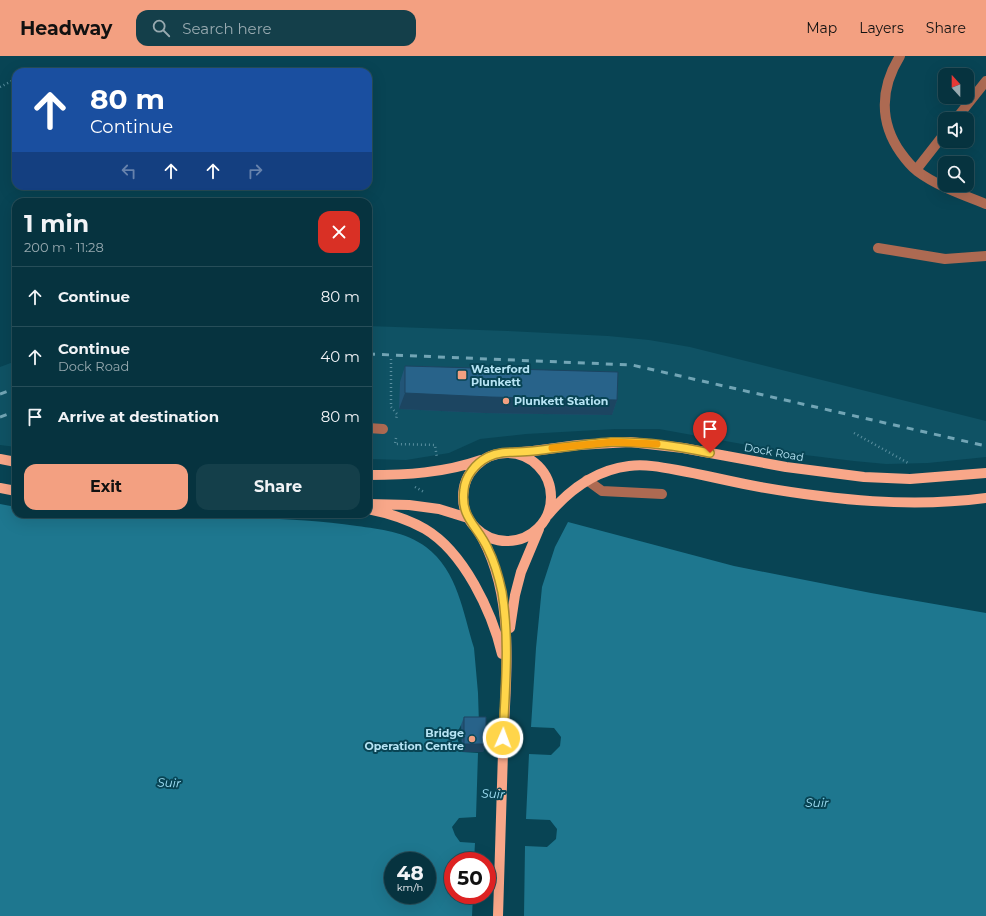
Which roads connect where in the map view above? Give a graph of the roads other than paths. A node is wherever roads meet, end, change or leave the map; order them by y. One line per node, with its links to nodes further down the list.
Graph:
1 (900, 56): 5 (lane)
2 (986, 81): 3 (lane)
3 (962, 112)
4 (938, 142): 5 (lane)
5 (916, 170): 6 (lane)
6 (986, 204)
7 (878, 248): 8 (lane)
8 (986, 256)
9 (372, 428): 10 (lane)
10 (383, 429)
11 (511, 453): 12 (main road); 15 (main road, Dock Road); 24 (main road)
12 (488, 457): 16 (main road); 25 (main road)
13 (0, 459): 14 (main road)
14 (12, 461)
15 (986, 473)
16 (372, 475)
17 (587, 480): 20 (lane); 21 (main road); 24 (main road)
18 (0, 488): 19 (main road)
19 (12, 490)
20 (662, 494)
21 (986, 498)
22 (372, 504): 25 (main road)
23 (372, 510): 28 (main road)
24 (548, 515): 26 (main road)
25 (468, 518): 27 (main road)
26 (540, 526): 27 (main road); 28 (main road)
27 (477, 529): 28 (main road)
28 (505, 676): 29 (main road)
29 (498, 916)

